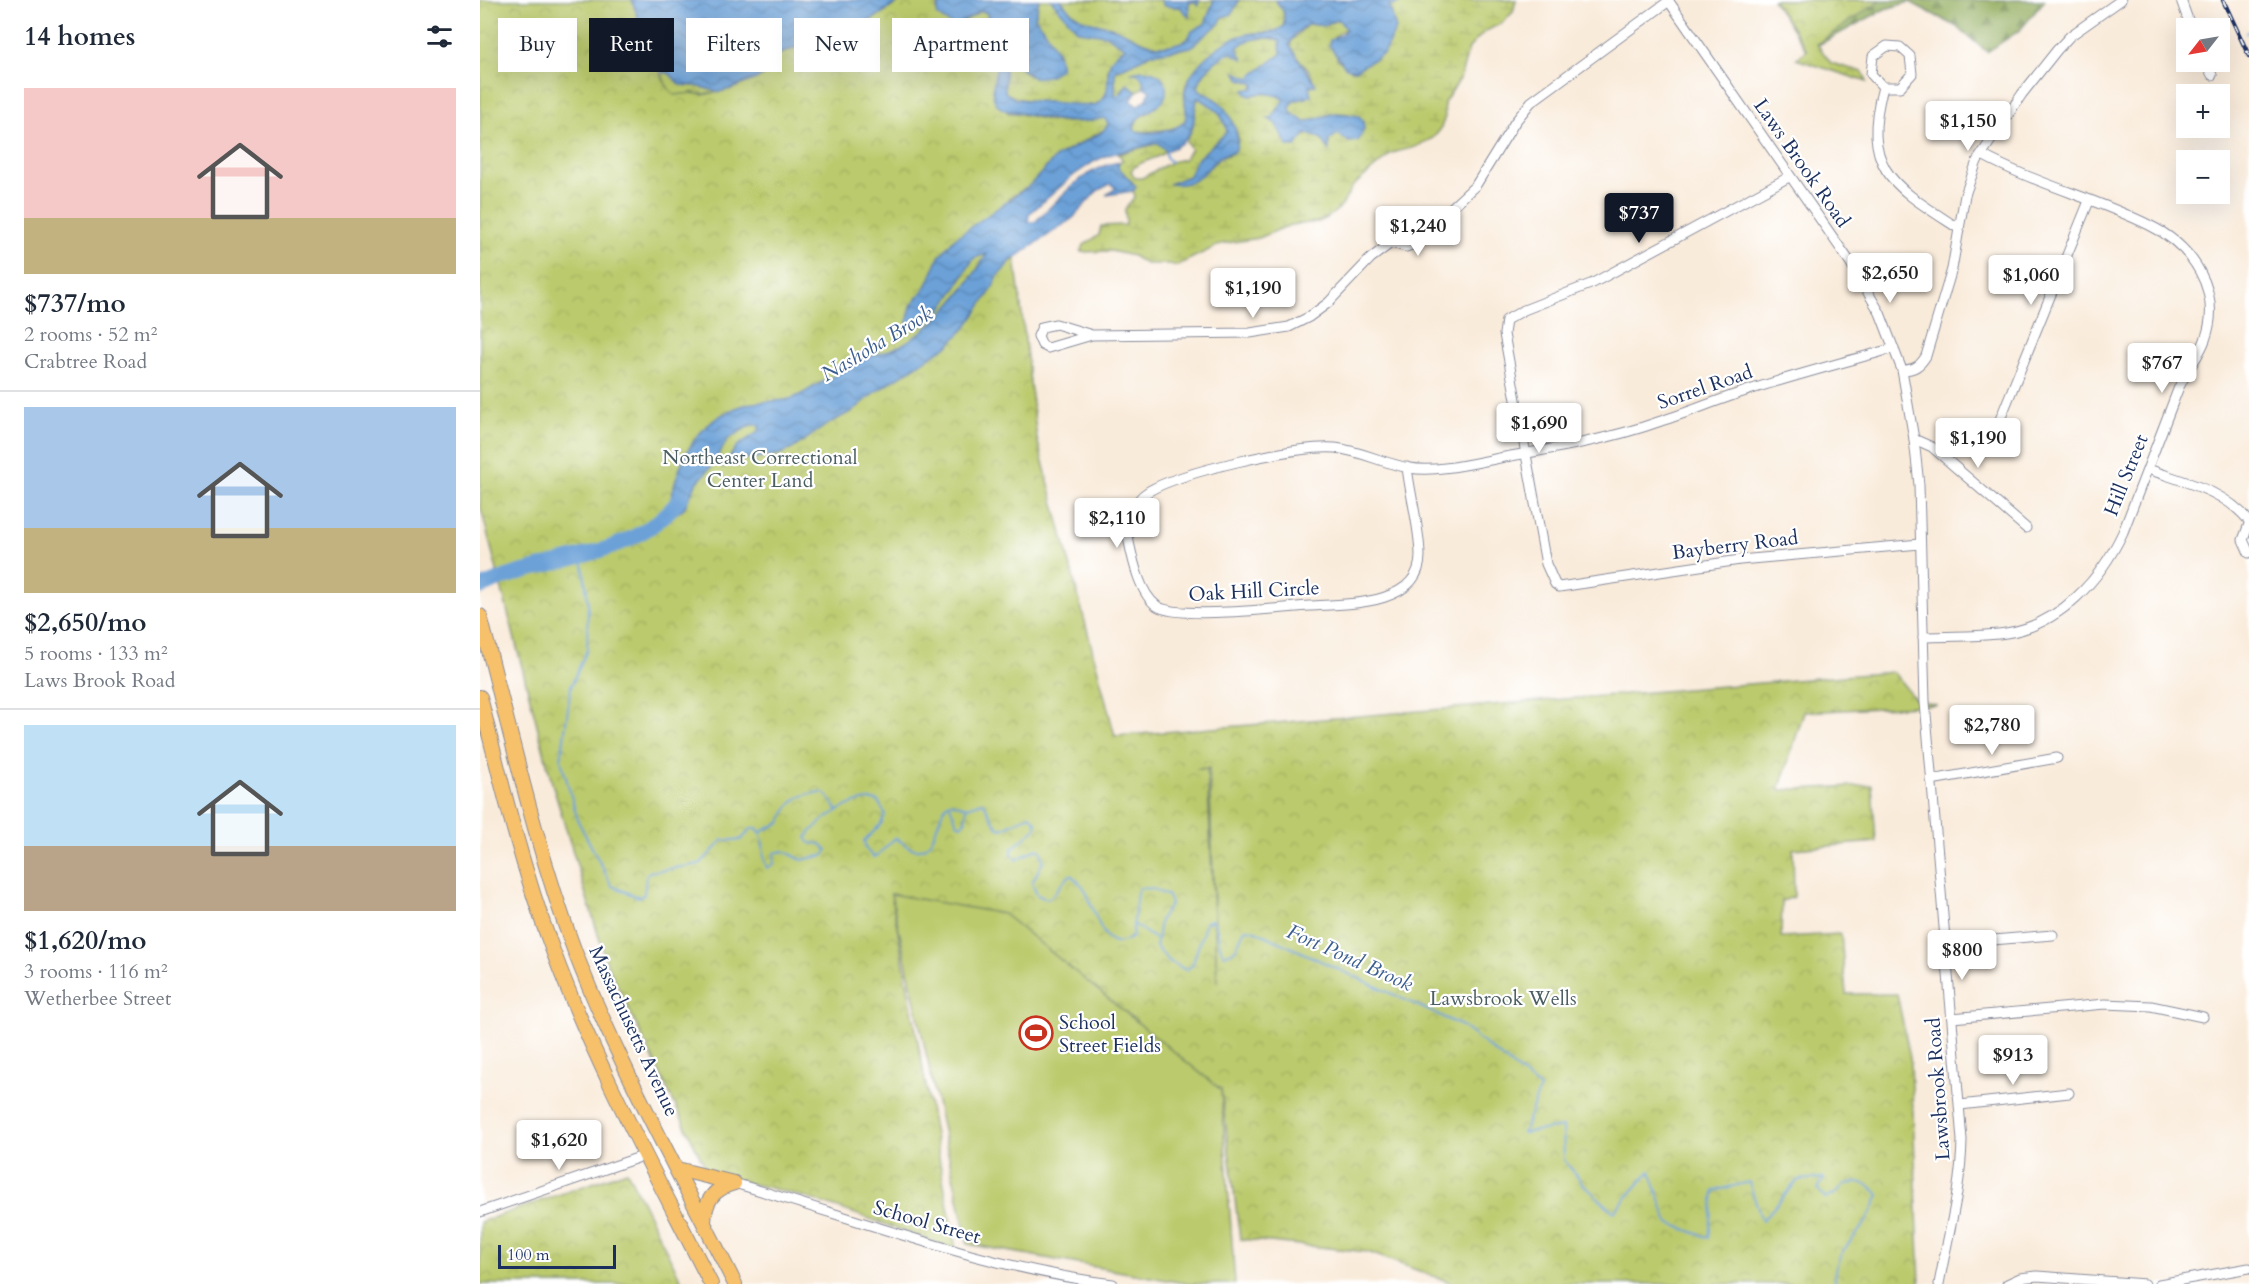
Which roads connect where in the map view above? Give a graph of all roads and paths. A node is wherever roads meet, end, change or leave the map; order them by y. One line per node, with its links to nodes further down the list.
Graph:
1 (1669, 0): 9 (street, Laws Brook Road); 11 (street)
2 (2121, 0): 8 (street)
3 (2181, 0): 4 (street)
4 (2188, 18)
5 (2210, 72): 6 (street)
6 (2212, 75)
7 (1883, 87): 7 (street); 12 (street)
8 (1982, 155): 10 (street, Hill Street); 12 (street)
9 (1789, 177): 15 (street, Laws Brook Road); 19 (street)
10 (2090, 201): 17 (street); 21 (street, Hill Street)
11 (1422, 227): 13 (street); 13 (street)
12 (1958, 228): 16 (street)
13 (1391, 243): 14 (street)
14 (1092, 335): 14 (street)
15 (1894, 348): 16 (street, Laws Brook Road); 19 (street, Sorrel Road)
16 (1902, 370): 18 (street, Laws Brook Road)
17 (1999, 422)
18 (1914, 439): 23 (street); 24 (street, Laws Brook Road)
19 (1526, 453): 20 (street, Oak Hill Circle); 24 (street, Bayberry Road)
20 (1407, 467): 20 (street, Oak Hill Circle)
21 (2148, 469): 22 (street); 27 (street, Hill Street)
22 (2249, 522): 25 (street)
23 (2026, 528)
24 (1920, 544): 27 (street, Laws Brook Road)
25 (2249, 553)
26 (480, 616): 39 (highway, Massachusetts Avenue)
27 (1923, 637): 28 (street, Laws Brook Road)
28 (1924, 674): 31 (street, Lawsbrook Road)
29 (480, 697): 38 (highway, Massachusetts Avenue)
30 (2057, 758): 31 (street)
31 (1931, 780): 33 (street, Lawsbrook Road)
32 (2053, 934): 33 (street)
33 (1945, 944): 35 (street, Lawsbrook Road)
34 (2203, 1017): 35 (street)
35 (1952, 1018): 37 (street, Lawsbrook Road)
36 (2069, 1093): 37 (street)
37 (1960, 1105): 47 (street, Lawsbrook Road)
38 (646, 1155): 41 (street); 44 (highway, Massachusetts Avenue)
39 (677, 1169): 40 (highway); 42 (highway, Massachusetts Avenue)
40 (734, 1183): 42 (highway); 46 (street, School Street)
41 (480, 1212)
42 (704, 1222): 45 (highway, Massachusetts Avenue)
43 (2249, 1268): 50 (street)
44 (711, 1284)
45 (735, 1284)
46 (1113, 1284)
47 (1940, 1284)
48 (2007, 1284): 49 (street)
49 (2145, 1284)
50 (2159, 1284)

